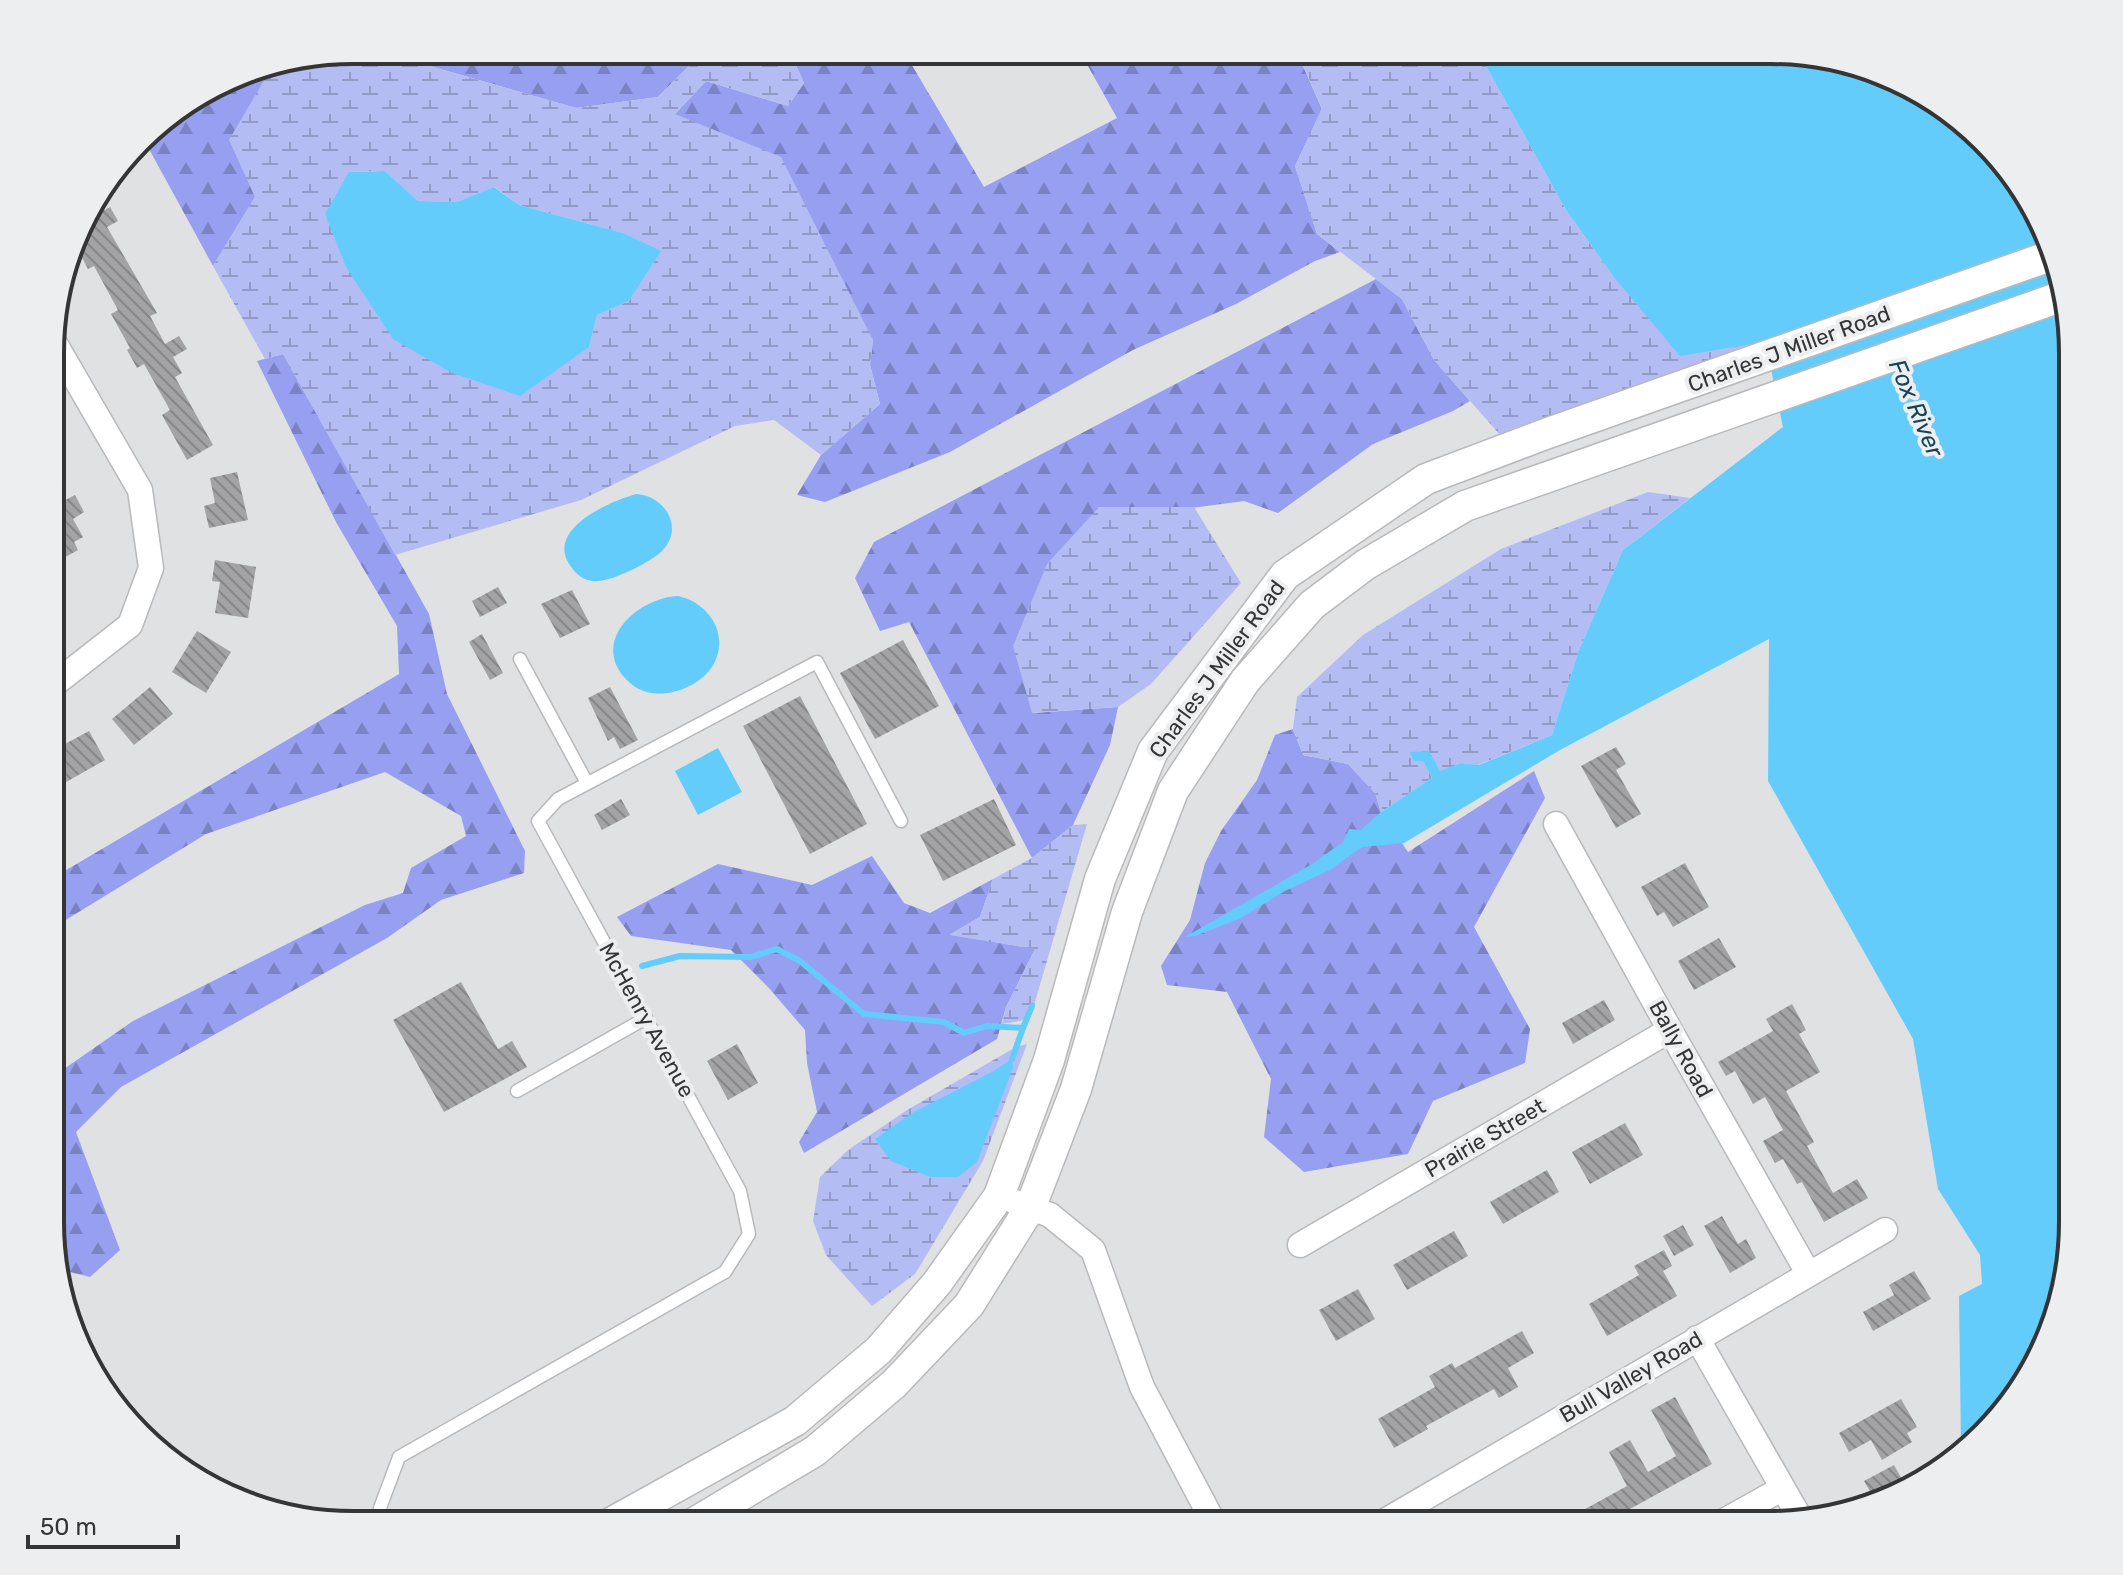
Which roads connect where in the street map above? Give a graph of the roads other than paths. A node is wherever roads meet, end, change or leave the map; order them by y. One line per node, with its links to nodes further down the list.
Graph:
1 (2043, 258): 12 (street, Charles J Miller Road)
2 (2053, 299): 13 (street, Charles J Miller Road)
3 (64, 359): 5 (street)
4 (520, 659): 6 (lane)
5 (64, 678)
6 (587, 783): 7 (lane, McHenry Avenue); 9 (lane, McHenry Avenue)
7 (901, 821)
8 (1556, 824): 10 (street, Bally Road)
9 (646, 1018): 11 (lane); 20 (lane, McHenry Avenue)
10 (1670, 1030): 15 (street, Prairie Street); 16 (street, Bally Road)
11 (517, 1091)
12 (999, 1196): 13 (street); 21 (street, Charles J Miller Road)
13 (1031, 1206): 22 (street, Charles J Miller Road); 23 (street)
14 (1885, 1230): 16 (street, Bull Valley Road)
15 (1300, 1245)
16 (1808, 1273): 17 (street, Bull Valley Road)
17 (1697, 1338): 18 (street); 24 (street, Bull Valley Road)
18 (1783, 1488): 19 (street); 25 (street)
19 (1795, 1510)
20 (381, 1511)
21 (632, 1511)
22 (714, 1511)
23 (1208, 1511)
24 (1402, 1511)
25 (1742, 1511)

